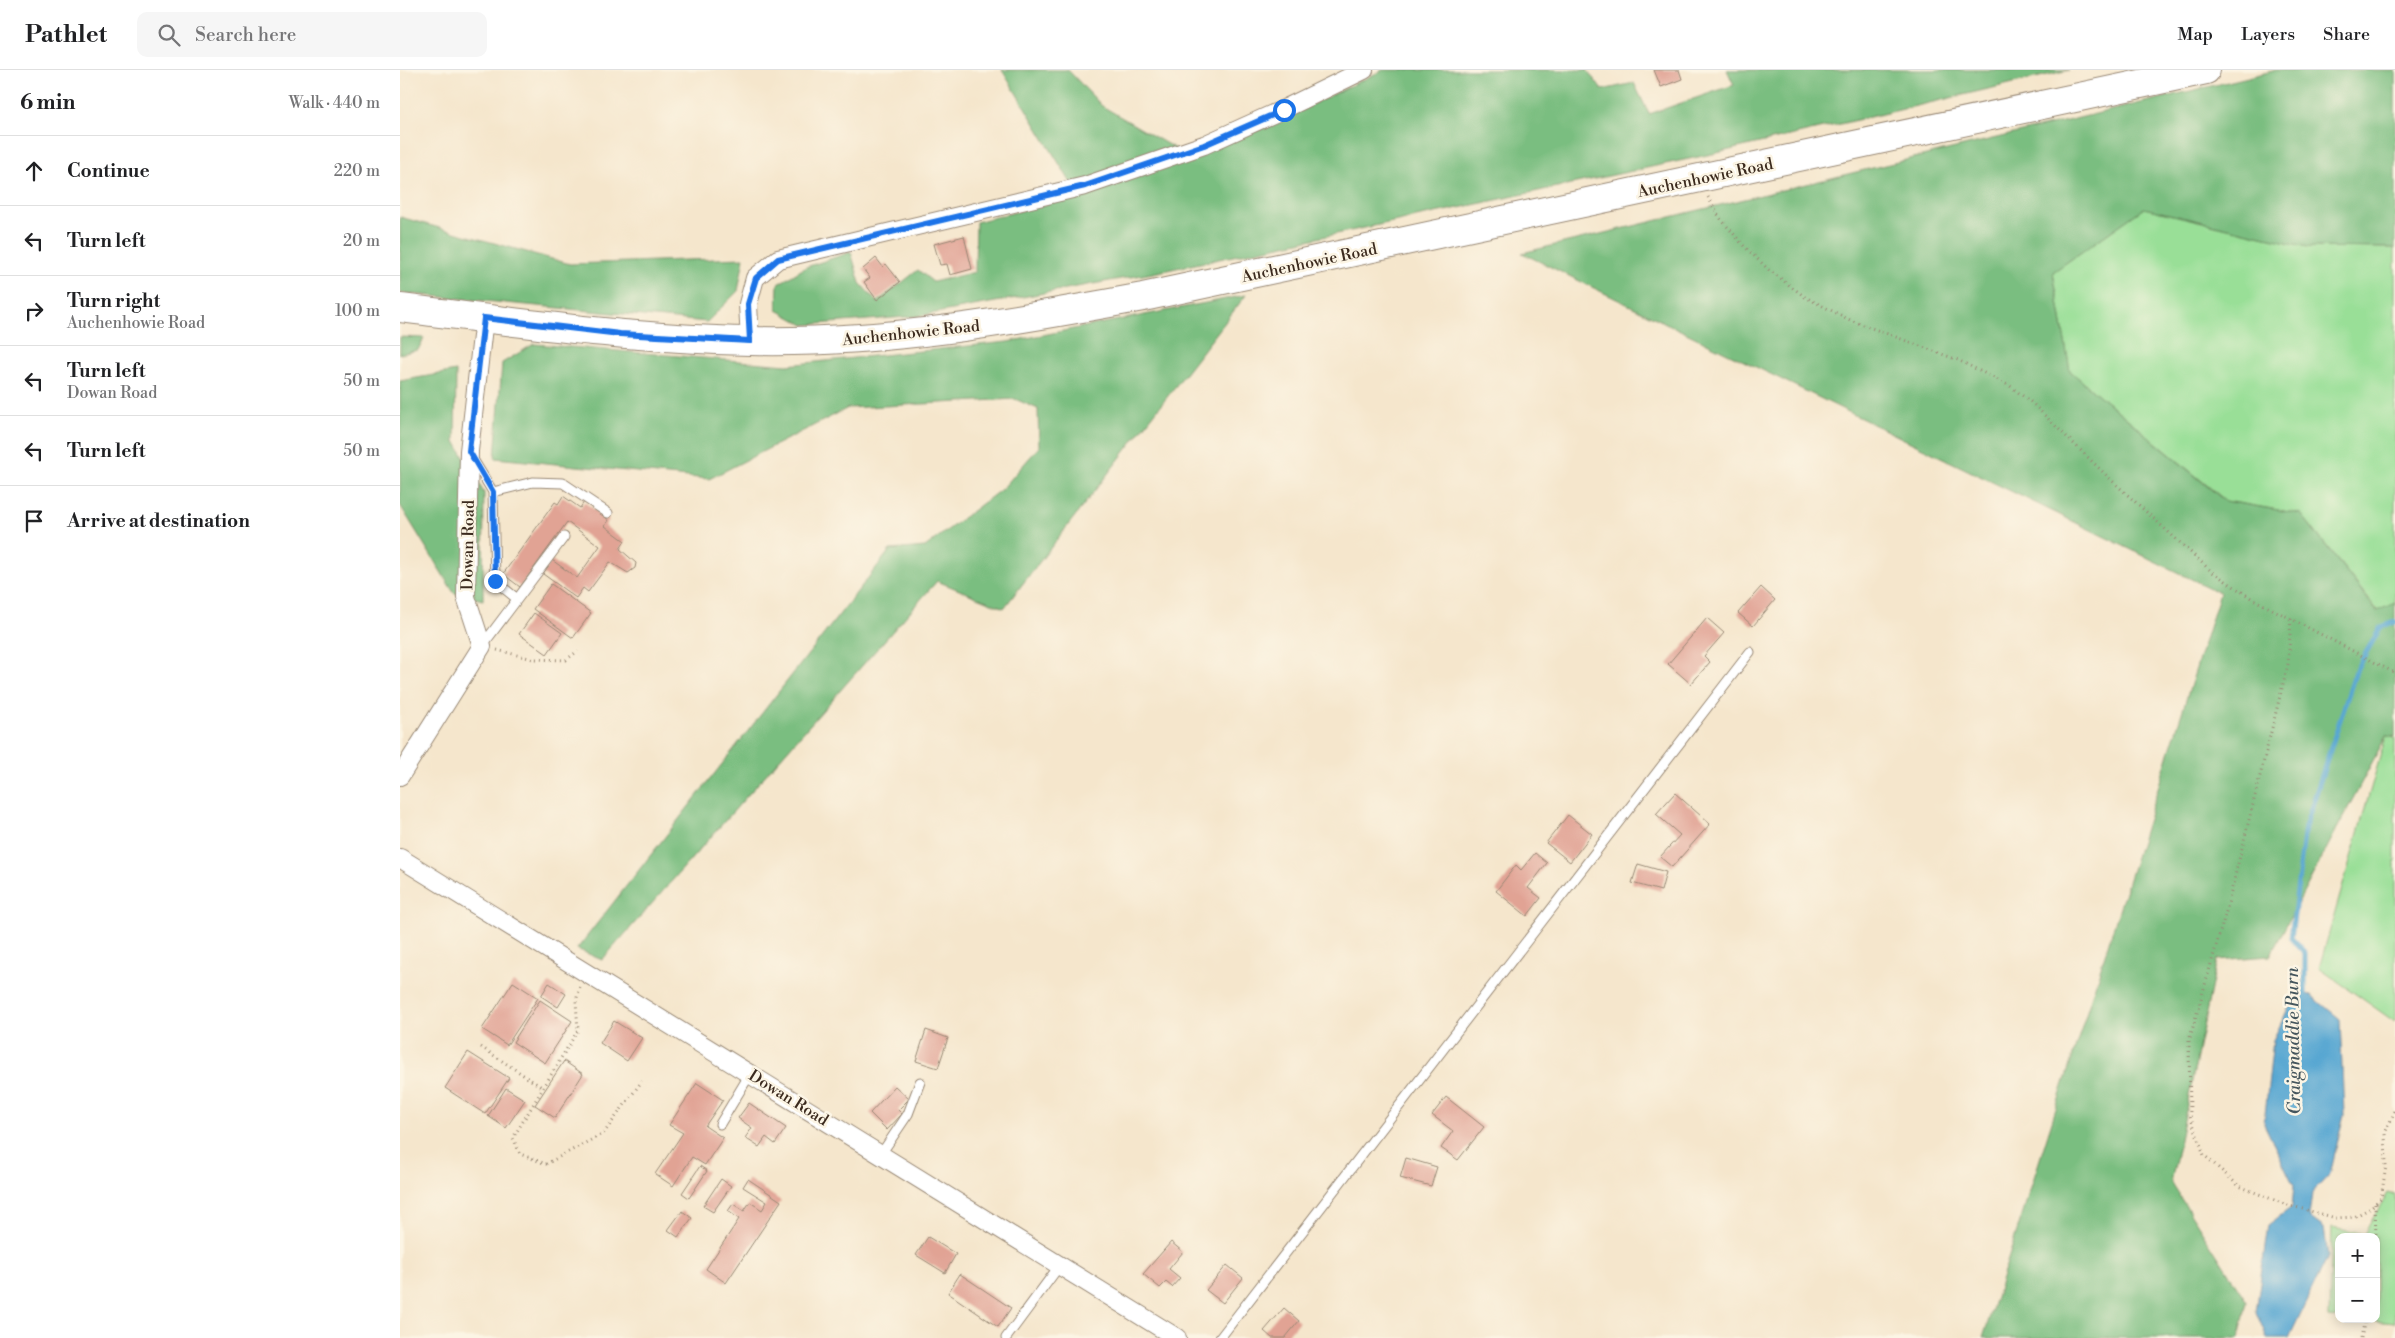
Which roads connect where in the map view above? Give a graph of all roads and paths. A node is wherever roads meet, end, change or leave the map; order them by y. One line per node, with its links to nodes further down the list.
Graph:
1 (1364, 70): 6 (street)
2 (2206, 70): 3 (main road, Auchenhowie Road)
3 (1701, 178): 6 (main road, Auchenhowie Road); 12 (path)
4 (400, 308): 5 (main road, Auchenhowie Road)
5 (484, 318): 6 (main road, Auchenhowie Road); 7 (street, Dowan Road)
6 (750, 341)
7 (469, 451): 8 (lane); 13 (street, Dowan Road)
8 (493, 492): 9 (lane); 11 (lane)
9 (608, 513)
10 (564, 537): 11 (lane)
11 (516, 598): 13 (lane)
12 (2291, 619): 16 (path); 28 (path)
13 (482, 646): 14 (path); 17 (street)
14 (578, 651)
15 (1750, 652): 34 (lane)
16 (2395, 673)
17 (400, 776)
18 (400, 858): 19 (street, Dowan Road)
19 (585, 972): 21 (street, Dowan Road); 24 (path)
20 (480, 1047): 24 (path)
21 (750, 1074): 26 (lane); 27 (street, Dowan Road)
22 (642, 1081): 24 (path)
23 (920, 1082): 27 (lane)
24 (543, 1088)
25 (2395, 1111): 28 (path)
26 (720, 1124)
27 (881, 1154): 30 (street, Dowan Road)
28 (2376, 1203): 29 (path)
29 (2376, 1233)
30 (1060, 1265): 32 (lane); 33 (street, Dowan Road)
31 (2364, 1323): 35 (path)
32 (1006, 1338)
33 (1176, 1338)
34 (1220, 1338)
35 (2361, 1338)

